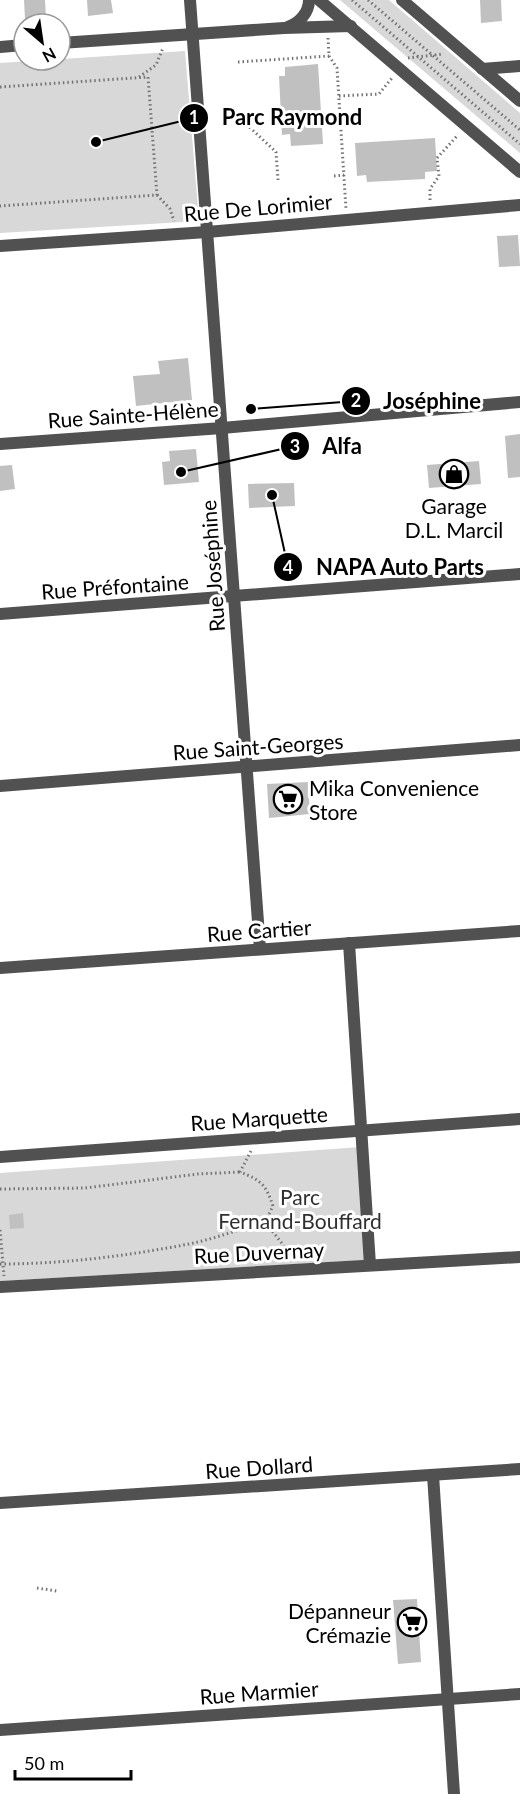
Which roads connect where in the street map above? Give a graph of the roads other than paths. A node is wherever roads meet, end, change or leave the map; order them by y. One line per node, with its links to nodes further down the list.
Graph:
1 (190, 0): 7 (street, Rue Joséphine)
2 (309, 0): 6 (street)
3 (319, 0): 5 (street)
4 (402, 0): 10 (street)
5 (351, 26): 6 (street); 12 (street)
6 (284, 28): 7 (street)
7 (193, 34): 8 (street); 14 (street, Rue Joséphine)
8 (72, 42)
9 (520, 66): 10 (street)
10 (482, 69): 11 (street)
11 (520, 101)
12 (520, 172)
13 (520, 205): 14 (street, Rue De Lorimier)
14 (207, 232): 15 (street, Rue De Lorimier); 17 (street, Rue Joséphine)
15 (0, 246)
16 (520, 402): 17 (street, Rue Sainte-Hélène)
17 (222, 428): 18 (street, Rue Sainte-Hélène); 20 (street, Rue Joséphine)
18 (0, 444)
19 (520, 574): 20 (street, Rue Préfontaine)
20 (234, 596): 21 (street, Rue Préfontaine); 23 (street, Rue Joséphine)
21 (0, 614)
22 (520, 745): 23 (street, Rue Saint-Georges)
23 (247, 766): 24 (street, Rue Saint-Georges); 27 (street, Rue Joséphine)
24 (0, 786)
25 (520, 931): 26 (street, Rue Cartier)
26 (349, 943): 27 (street, Rue Cartier); 30 (street)
27 (260, 950): 28 (street, Rue Cartier)
28 (0, 968)
29 (520, 1119): 30 (street, Rue Marquette)
30 (361, 1130): 31 (street, Rue Marquette); 33 (street)
31 (0, 1158)
32 (520, 1257): 33 (street, Rue Duvernay)
33 (370, 1265): 34 (street, Rue Duvernay)
34 (2, 1287)
35 (520, 1469): 36 (street, Rue Dollard)
36 (433, 1475): 37 (street, Rue Dollard); 39 (street)
37 (0, 1503)
38 (520, 1694): 39 (street, Rue Marmier)
39 (448, 1698): 40 (street, Rue Marmier); 41 (street)
40 (0, 1730)
41 (454, 1794)

